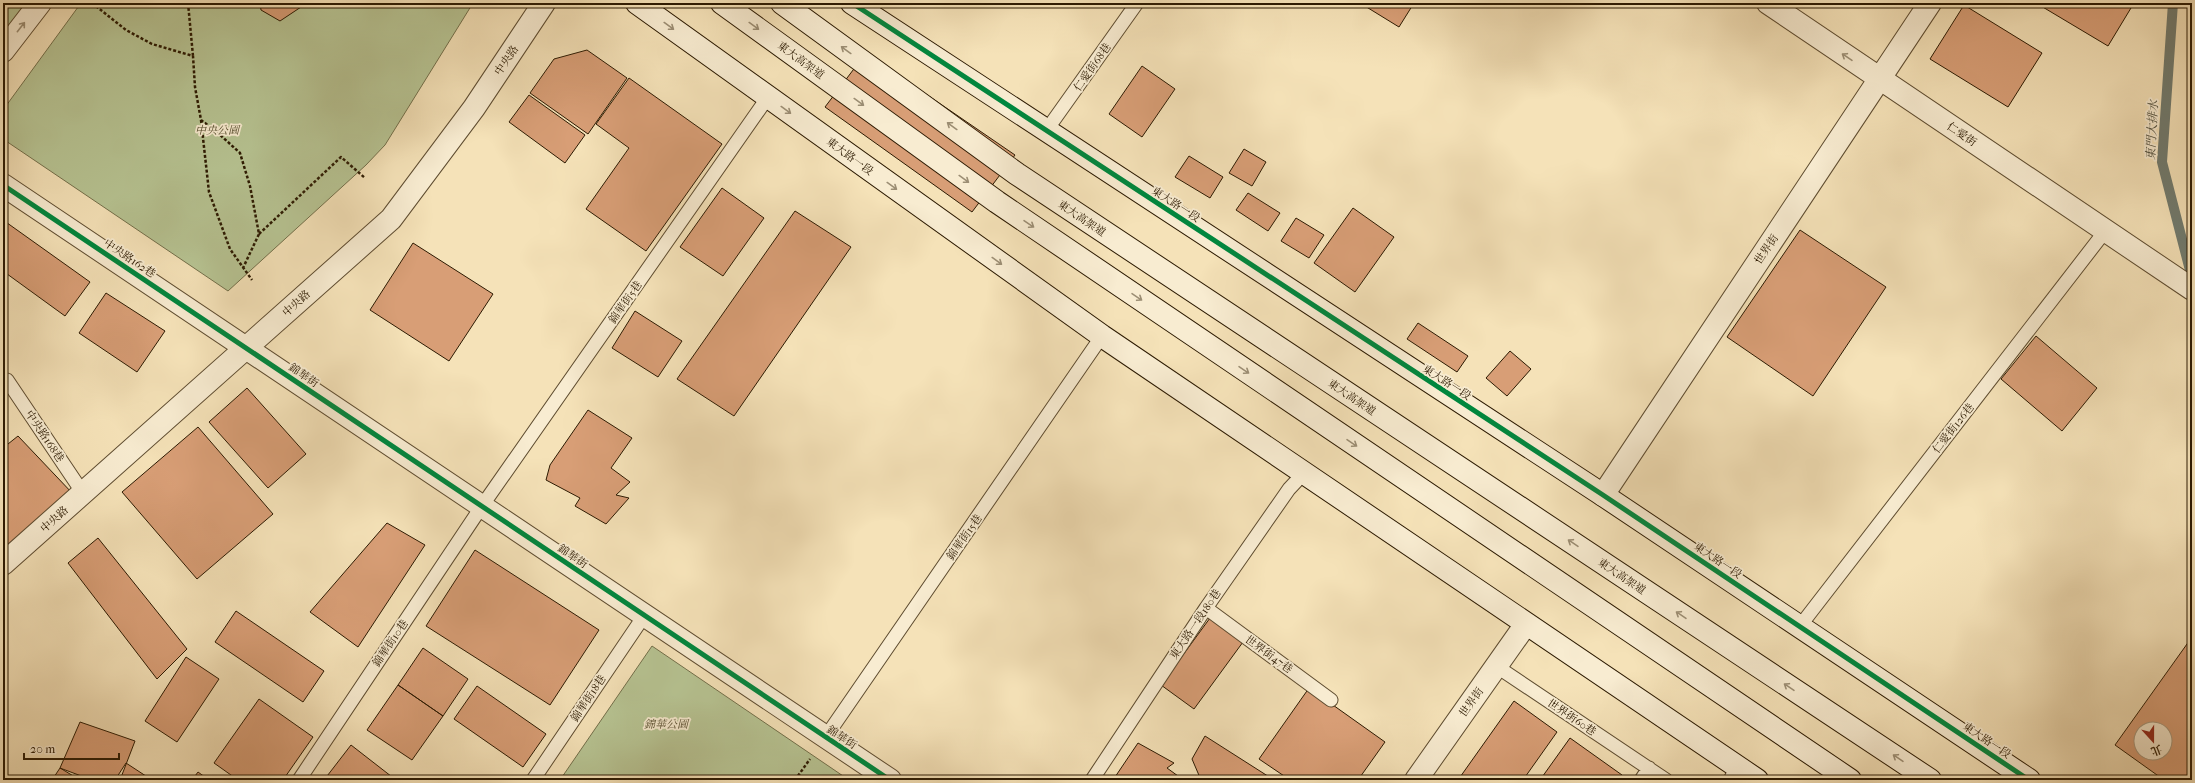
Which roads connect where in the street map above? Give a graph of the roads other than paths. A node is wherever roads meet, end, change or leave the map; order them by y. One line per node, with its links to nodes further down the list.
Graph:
1 (40, 3): 10 (street, one-way to 1)
2 (544, 3): 18 (street, 中央路)
3 (637, 3): 12 (street, 東大路一段, one-way to 12)
4 (722, 3): 42 (street, 東大高架道, one-way to 42)
5 (782, 3): 43 (street, 東大高架道, one-way to 5)
6 (1137, 3): 13 (lane, 仁愛街68巷)
7 (1768, 3): 11 (street, 仁愛街, one-way to 7)
8 (1930, 3): 11 (street, 世界街)
9 (863, 6): 13 (street, 東大路一段)
10 (3, 51)
11 (1880, 78): 15 (street, 仁愛街); 22 (street, 世界街)
12 (768, 97): 17 (street, 東大路一段, one-way to 17); 23 (lane, 錦華街5巷)
13 (1046, 132): 22 (street, 東大路一段)
14 (3, 185): 18 (street, 中央路162巷)
15 (2106, 230): 16 (street, 仁愛街); 28 (lane, 仁愛街126巷)
16 (2192, 289)
17 (1102, 336): 20 (street, 東大路一段); 31 (lane, 錦華街15巷)
18 (246, 348): 21 (street, 中央路); 23 (street, 錦華街)
19 (6, 380): 21 (lane, 中央路168巷)
20 (1304, 473): 25 (lane, 東大路一段180巷); 27 (street, 東大路一段)
21 (83, 493): 24 (street, 中央路)
22 (1602, 494): 28 (street, 東大路一段)
23 (482, 506): 26 (street, 錦華街); 34 (lane, 錦華街10巷)
24 (3, 564)
25 (1206, 608): 30 (lane, 世界街47巷); 37 (lane, 東大路一段180巷)
26 (644, 616): 31 (street, 錦華街); 35 (lane, 錦華街18巷)
27 (1526, 624): 29 (street, 世界街); 33 (street, 東大路一段)
28 (1800, 626): 44 (street, 東大路一段)
29 (1496, 666): 32 (lane, 世界街60巷); 38 (street, 世界街)
30 (1332, 700)
31 (825, 738): 36 (street, 錦華街)
32 (1649, 768): 39 (lane); 40 (lane, 世界街60巷)
33 (1734, 773): 41 (street, 東大路一段)
34 (299, 780)
35 (533, 780)
36 (890, 780)
37 (1092, 780)
38 (1416, 780)
39 (1642, 780)
40 (1666, 780)
41 (1757, 780)
42 (1850, 780)
43 (1930, 780)
44 (2029, 780)

